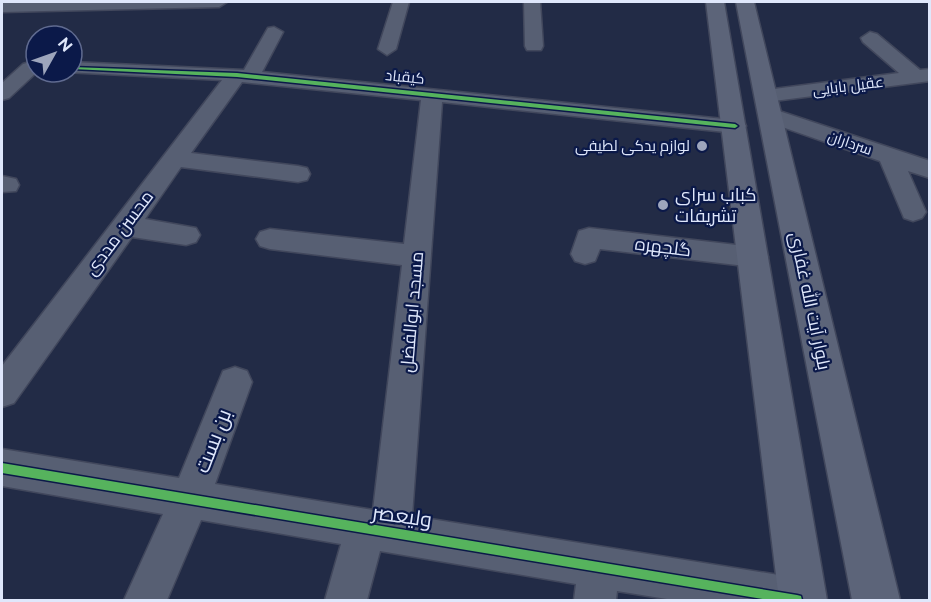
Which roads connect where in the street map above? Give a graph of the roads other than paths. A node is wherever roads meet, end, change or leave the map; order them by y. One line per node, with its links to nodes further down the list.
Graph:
1 (5, 2): 7 (street)
2 (219, 2): 7 (street)
3 (401, 2): 11 (street)
4 (532, 2): 10 (street)
5 (715, 2): 22 (main road)
6 (746, 2): 21 (main road, بلوار آیت الله غفاری)
7 (2, 6)
8 (274, 32): 16 (street, محسن مددی)
9 (870, 38): 18 (street)
10 (534, 46)
11 (387, 49)
12 (2, 68): 13 (street)
13 (24, 68)
14 (84, 68): 16 (street, کیقباد)
15 (455, 74): 20 (street, مسجد ابوالفضل)
16 (244, 75): 20 (street, کیقباد); 24 (street, محسن مددی)
17 (24, 76): 19 (street)
18 (923, 76): 21 (street, عقیل بابایی)
19 (2, 94)
20 (441, 95): 22 (street, کیقباد); 32 (street, مسجد ابوالفضل)
21 (768, 106): 23 (street, سرداران); 44 (main road, بلوار آیت الله غفاری)
22 (735, 126): 33 (main road)
23 (890, 157): 25 (street, سرداران); 27 (street)
24 (175, 159): 26 (street); 28 (street, محسن مددی)
25 (930, 170)
26 (298, 174)
27 (913, 212)
28 (125, 226): 29 (street); 35 (street, محسن مددی)
29 (186, 235)
30 (270, 239): 32 (street)
31 (585, 254): 33 (street, گلچهره)
32 (417, 256): 38 (street, مسجد ابوالفضل)
33 (754, 257): 43 (main road)
34 (235, 382): 37 (street, بن بست)
35 (2, 392)
36 (2, 468): 37 (street, ولیعصر)
37 (190, 500): 38 (street, ولیعصر); 40 (street, بن بست)
38 (379, 530): 39 (street, ولیعصر); 41 (street, مسجد ابوالفضل)
39 (597, 584): 42 (street, ولیعصر)
40 (145, 600)
41 (346, 600)
42 (797, 600)
43 (803, 600)
44 (876, 600)

